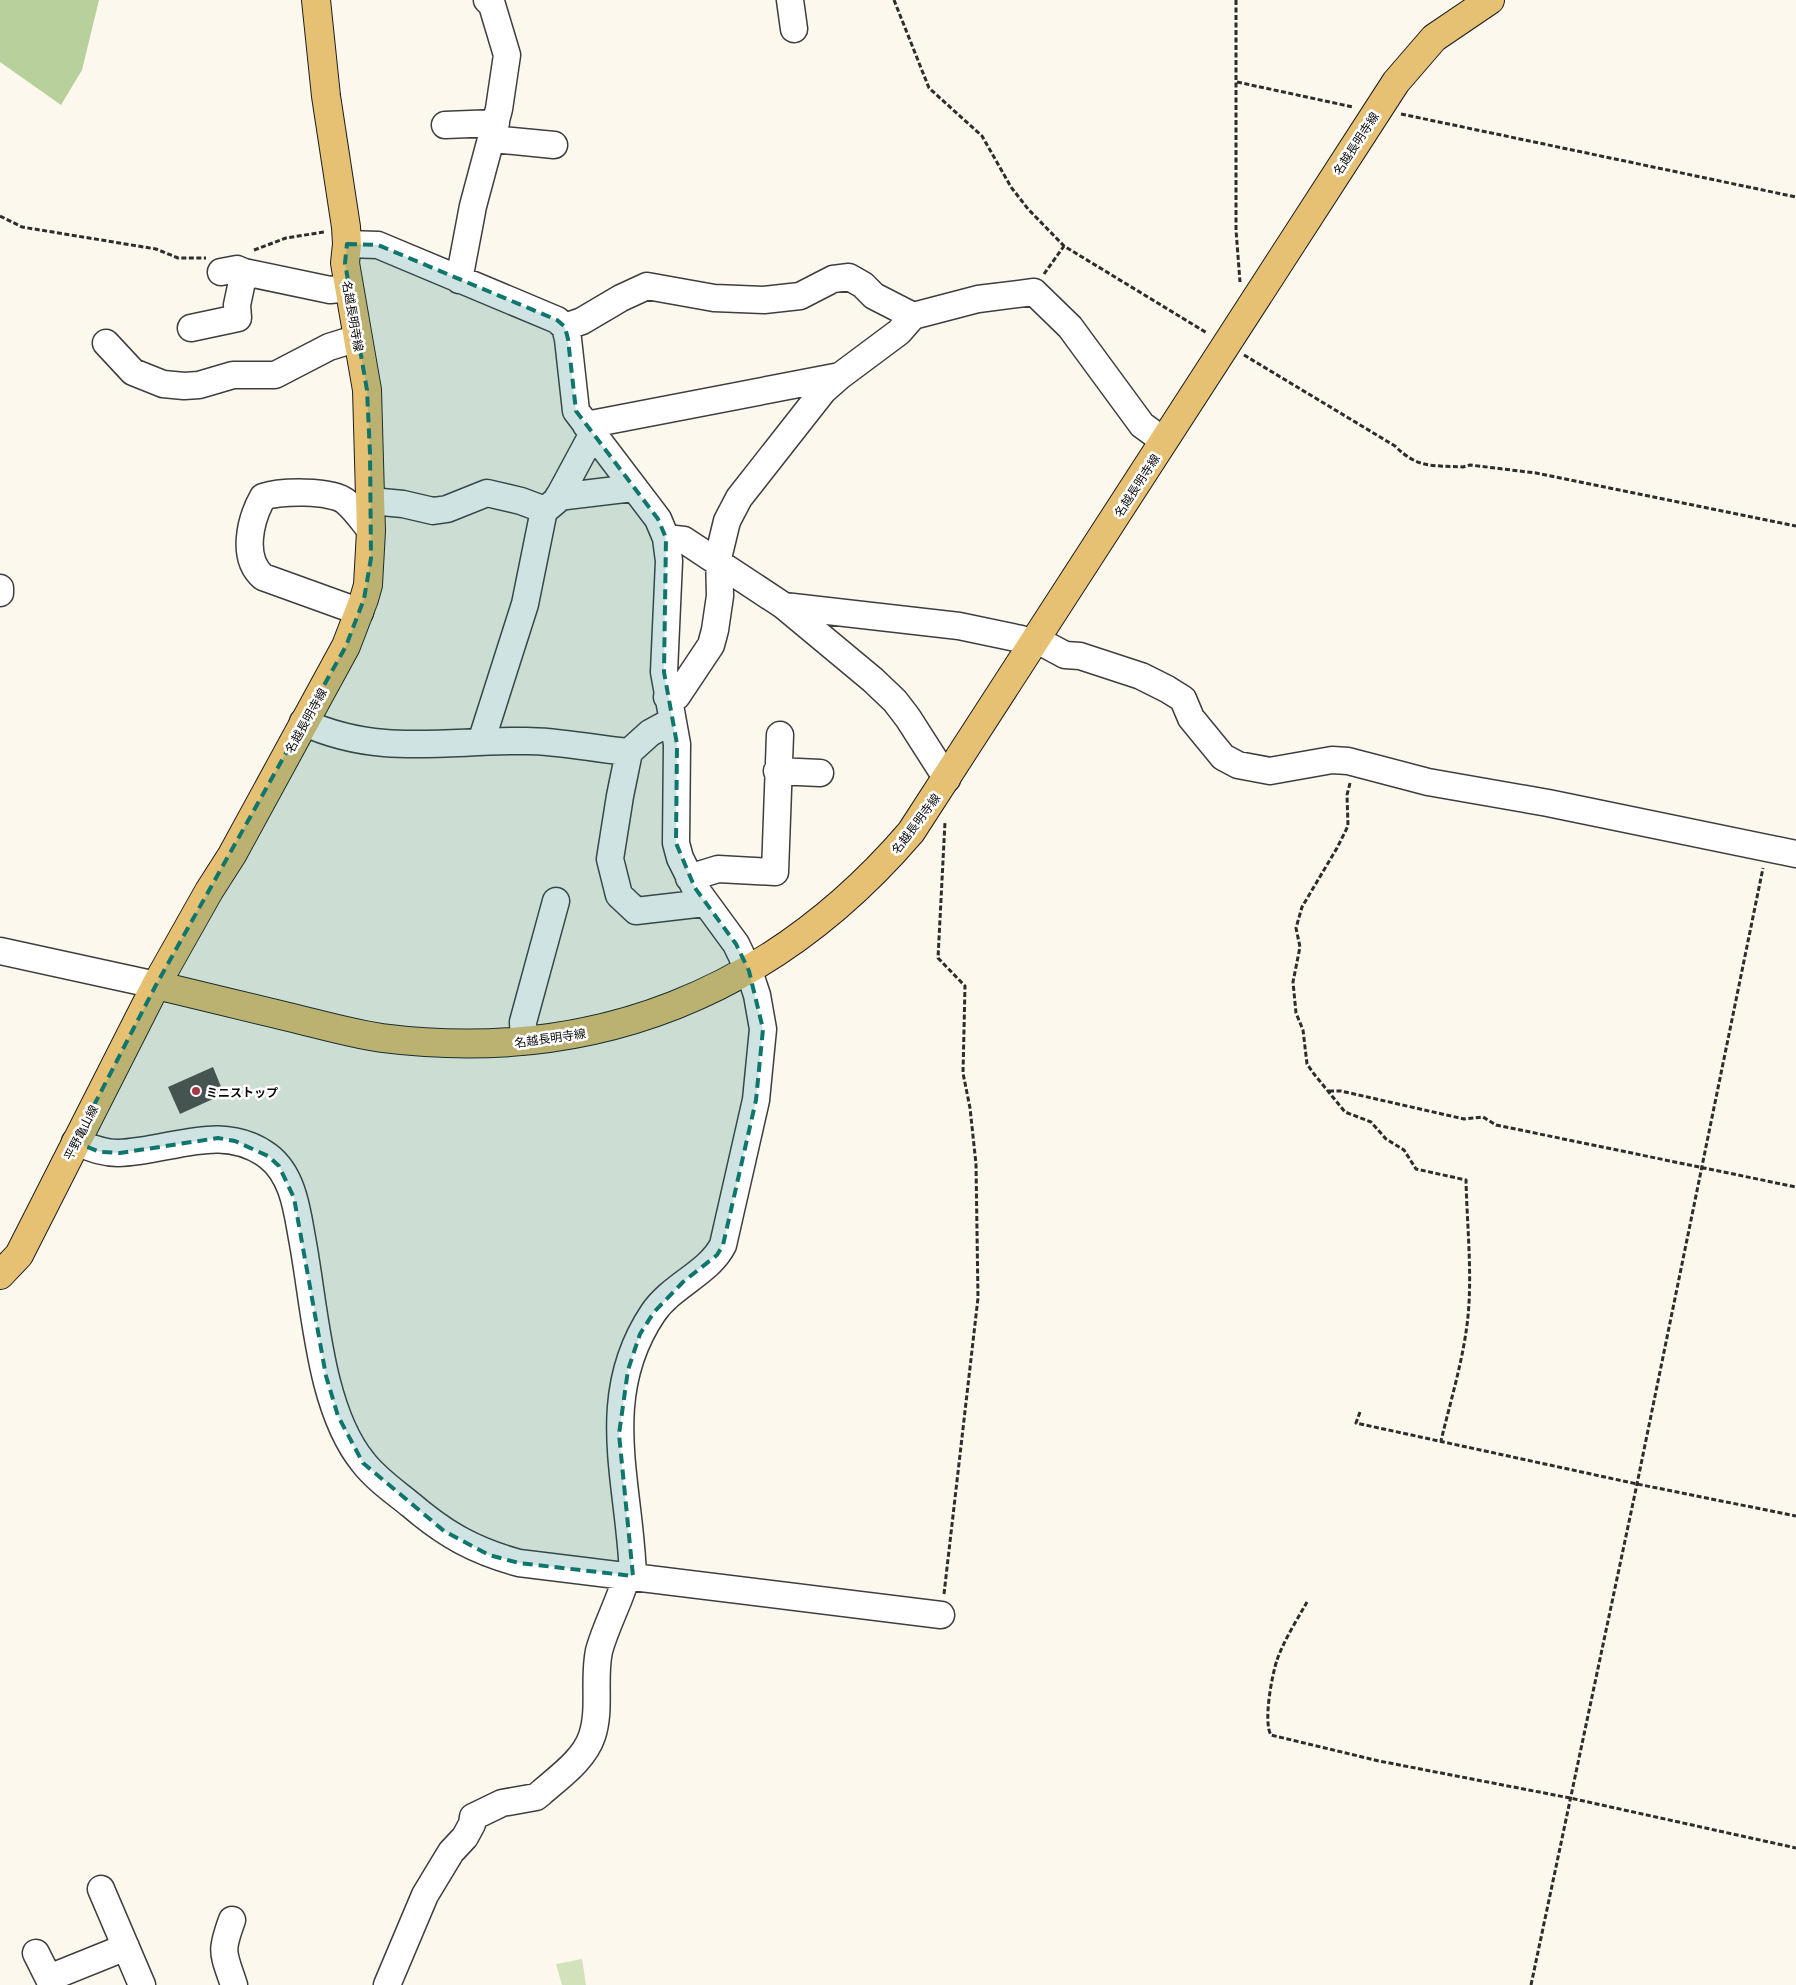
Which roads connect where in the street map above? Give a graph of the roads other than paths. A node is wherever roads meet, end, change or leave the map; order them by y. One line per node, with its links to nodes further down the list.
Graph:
1 (316, 0): 9 (main road, 名越長明寺線)
2 (790, 0): 5 (street)
3 (1490, 0): 19 (main road, 名越長明寺線)
4 (492, 2): 7 (street)
5 (794, 29)
6 (445, 125): 7 (street)
7 (494, 131): 8 (street); 10 (street)
8 (554, 145)
9 (346, 235): 10 (street); 11 (main road, 名越長明寺線)
10 (459, 280): 13 (street)
11 (349, 288): 14 (street); 15 (main road, 名越長明寺線)
12 (913, 316): 13 (street); 17 (street); 19 (street)
13 (565, 327): 18 (street)
14 (191, 328)
15 (358, 338): 16 (street); 21 (main road, 名越長明寺線)
16 (106, 343)
17 (840, 376): 18 (street); 25 (street)
18 (589, 430): 20 (street); 22 (street)
19 (1164, 441): 30 (main road, 名越長明寺線)
20 (634, 488): 22 (street); 24 (street)
21 (371, 501): 22 (street); 23 (main road, 名越長明寺線)
22 (552, 503): 34 (street)
23 (371, 531): 29 (main road, 名越長明寺線); 29 (street)
24 (666, 538): 25 (street); 31 (street)
25 (719, 561): 28 (street); 31 (street)
26 (0, 588): 27 (street)
27 (0, 593)
28 (784, 606): 30 (street); 38 (street)
29 (360, 612): 32 (main road, 名越長明寺線)
30 (1035, 643): 38 (main road, 名越長明寺線); 39 (street)
31 (670, 709): 35 (street); 40 (street)
32 (303, 722): 34 (street); 45 (main road, 名越長明寺線)
33 (780, 735): 36 (street)
34 (481, 742): 35 (street)
35 (629, 752): 42 (street)
36 (777, 771): 37 (street); 40 (street)
37 (820, 773)
38 (947, 779): 44 (main road, 名越長明寺線)
39 (1796, 854)
40 (689, 878): 42 (street)
41 (556, 901): 46 (street)
42 (705, 903): 44 (street)
43 (0, 952): 45 (street)
44 (749, 971): 46 (main road, 名越長明寺線); 49 (street)
45 (156, 985): 46 (main road, 名越長明寺線); 47 (main road, 平野亀山線)
46 (524, 1041)
47 (75, 1142): 48 (main road, 平野亀山線); 49 (street)
48 (0, 1275)
49 (630, 1575): 50 (street); 58 (street)
50 (941, 1615)
51 (100, 1889): 53 (street)
52 (232, 1920): 57 (street)
53 (126, 1947): 55 (street); 56 (street)
54 (36, 1952): 55 (street)
55 (51, 1982)
56 (142, 1985)
57 (234, 1985)
58 (387, 1985)

